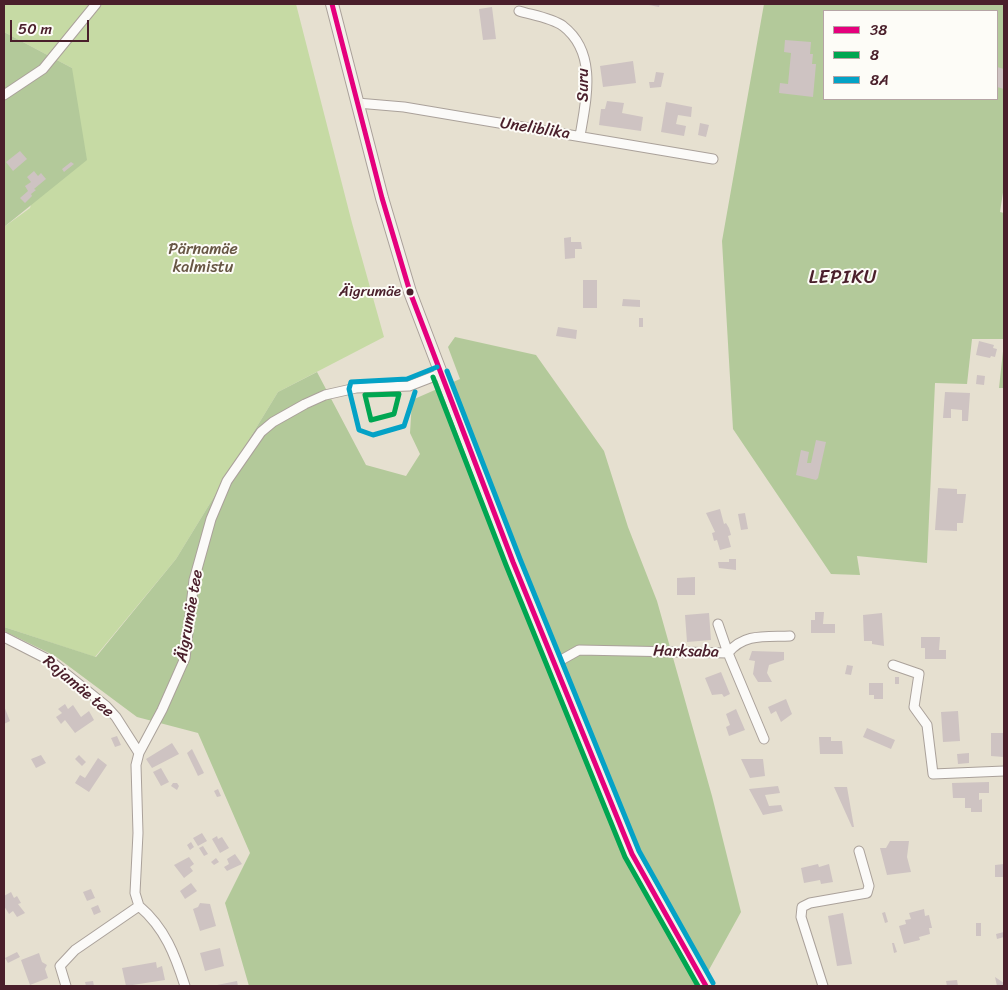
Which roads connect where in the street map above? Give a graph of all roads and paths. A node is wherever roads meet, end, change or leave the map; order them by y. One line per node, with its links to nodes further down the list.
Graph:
1 (96, 4): 4 (street)
2 (332, 4): 5 (main road)
3 (519, 11): 6 (street, Suru)
4 (4, 95)
5 (357, 103): 6 (street, Uneliblika); 8 (main road)
6 (580, 136): 7 (street, Uneliblika)
7 (713, 159)
8 (440, 374): 13 (main road); 16 (street, Äigrumäe tee)
9 (718, 624): 12 (street)
10 (790, 636): 12 (street)
11 (4, 637): 16 (street, Rajamäe tee)
12 (728, 653): 13 (street, Harksaba); 15 (street, Harksaba)
13 (554, 664): 22 (main road)
14 (893, 665): 17 (street)
15 (764, 739)
16 (139, 753): 19 (street, Äigrumäe tee)
17 (1004, 771)
18 (859, 852): 23 (street)
19 (138, 906): 20 (street); 21 (street)
20 (66, 986)
21 (185, 986)
22 (706, 986)
23 (823, 986)

